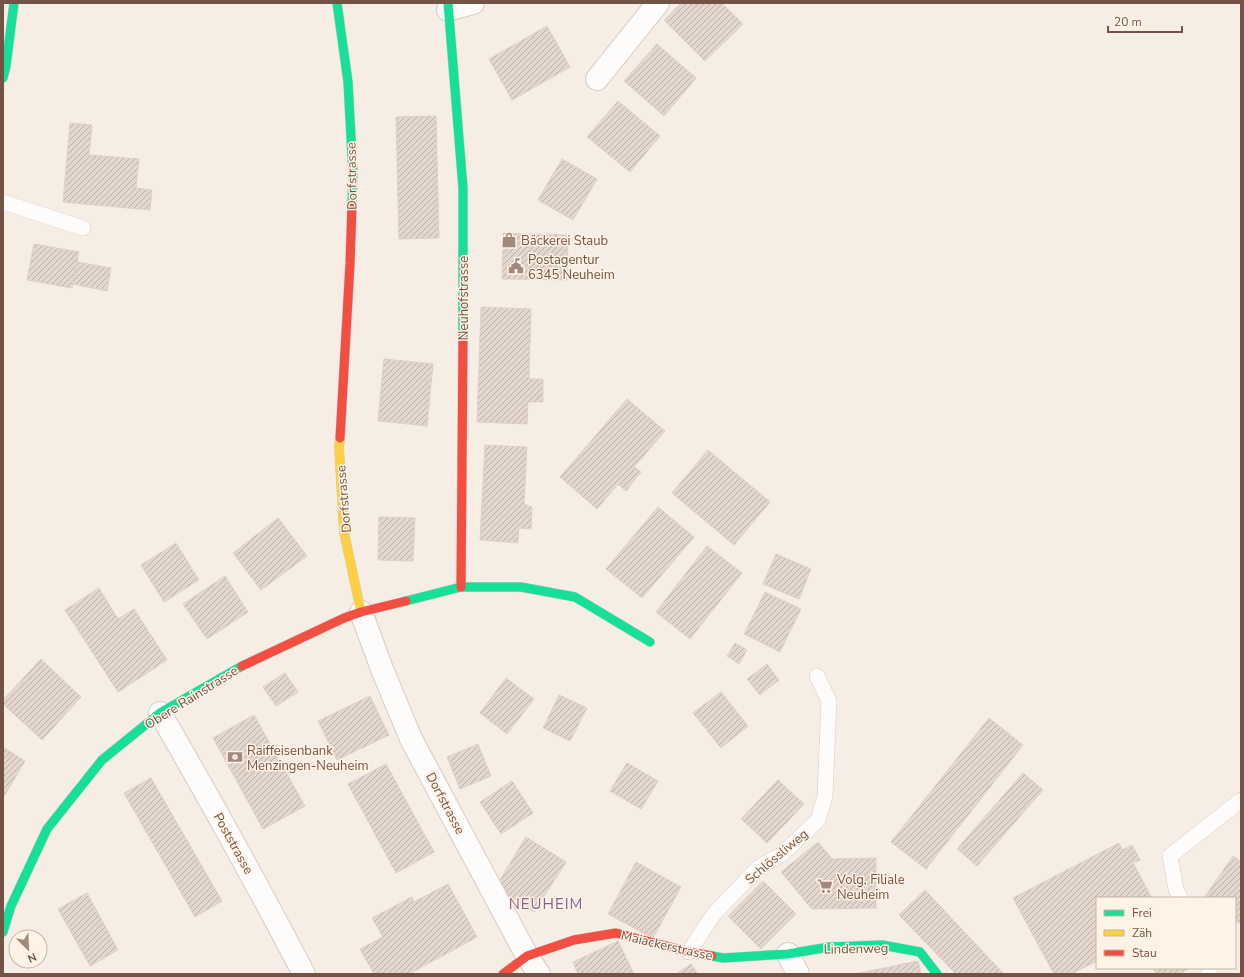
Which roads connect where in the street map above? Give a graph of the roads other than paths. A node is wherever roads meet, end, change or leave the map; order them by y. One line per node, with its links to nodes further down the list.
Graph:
1 (14, 3): 6 (street)
2 (337, 3): 11 (street, Dorfstrasse)
3 (473, 3): 5 (street, Neuhofstrasse)
4 (658, 3): 7 (street)
5 (448, 6): 10 (street, Neuhofstrasse)
6 (3, 78)
7 (597, 79)
8 (3, 202): 9 (lane)
9 (84, 228)
10 (461, 587): 11 (street, Obere Rainstrasse); 12 (street, Obere Rainstrasse)
11 (361, 612): 14 (street, Obere Rainstrasse); 20 (street, Dorfstrasse)
12 (650, 642)
13 (817, 676): 18 (lane, Schlössliweg)
14 (160, 713): 17 (street, Obere Rainstrasse); 21 (street, Poststrasse)
15 (1241, 800): 16 (lane)
16 (1180, 897)
17 (3, 932)
18 (689, 952): 19 (street, Maiackerstrasse); 20 (street, Maiackerstrasse)
19 (788, 954): 24 (street); 25 (street, Lindenweg)
20 (527, 956): 22 (street); 23 (street, Dorfstrasse)
21 (304, 974)
22 (503, 974)
23 (539, 974)
24 (798, 974)
25 (937, 974)

